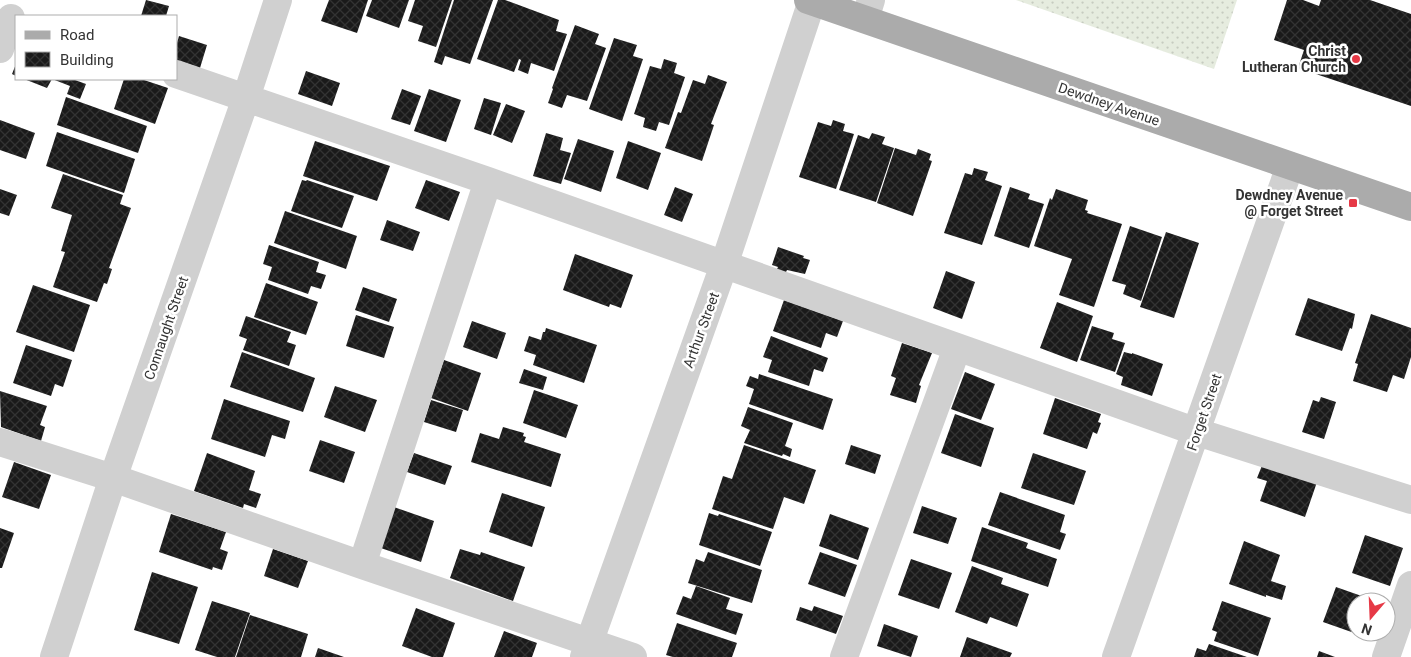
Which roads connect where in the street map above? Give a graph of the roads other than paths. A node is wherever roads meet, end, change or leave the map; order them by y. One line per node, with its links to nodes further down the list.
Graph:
1 (278, 0): 7 (street, Connaught Street)
2 (810, 1): 3 (main road, Dewdney Avenue); 11 (street, Arthur Street)
3 (868, 10): 8 (main road, Dewdney Avenue)
4 (9, 17): 5 (street)
5 (0, 49)
6 (178, 75): 7 (street)
7 (246, 98): 9 (street); 15 (street, Connaught Street)
8 (1290, 166): 10 (main road, Dewdney Avenue); 13 (street, Forget Street)
9 (488, 181): 11 (street); 17 (street)
10 (1411, 207)
11 (724, 265): 12 (street); 19 (street, Arthur Street)
12 (957, 348): 13 (street); 22 (street)
13 (1197, 432): 16 (street); 23 (street, Forget Street)
14 (0, 442): 15 (street)
15 (113, 478): 17 (street); 20 (street, Connaught Street)
16 (1411, 500)
17 (362, 565): 19 (street)
18 (1411, 585): 24 (street)
19 (586, 649): 21 (street)
20 (54, 657)
21 (634, 657)
22 (844, 657)
23 (1116, 657)
24 (1386, 657)

